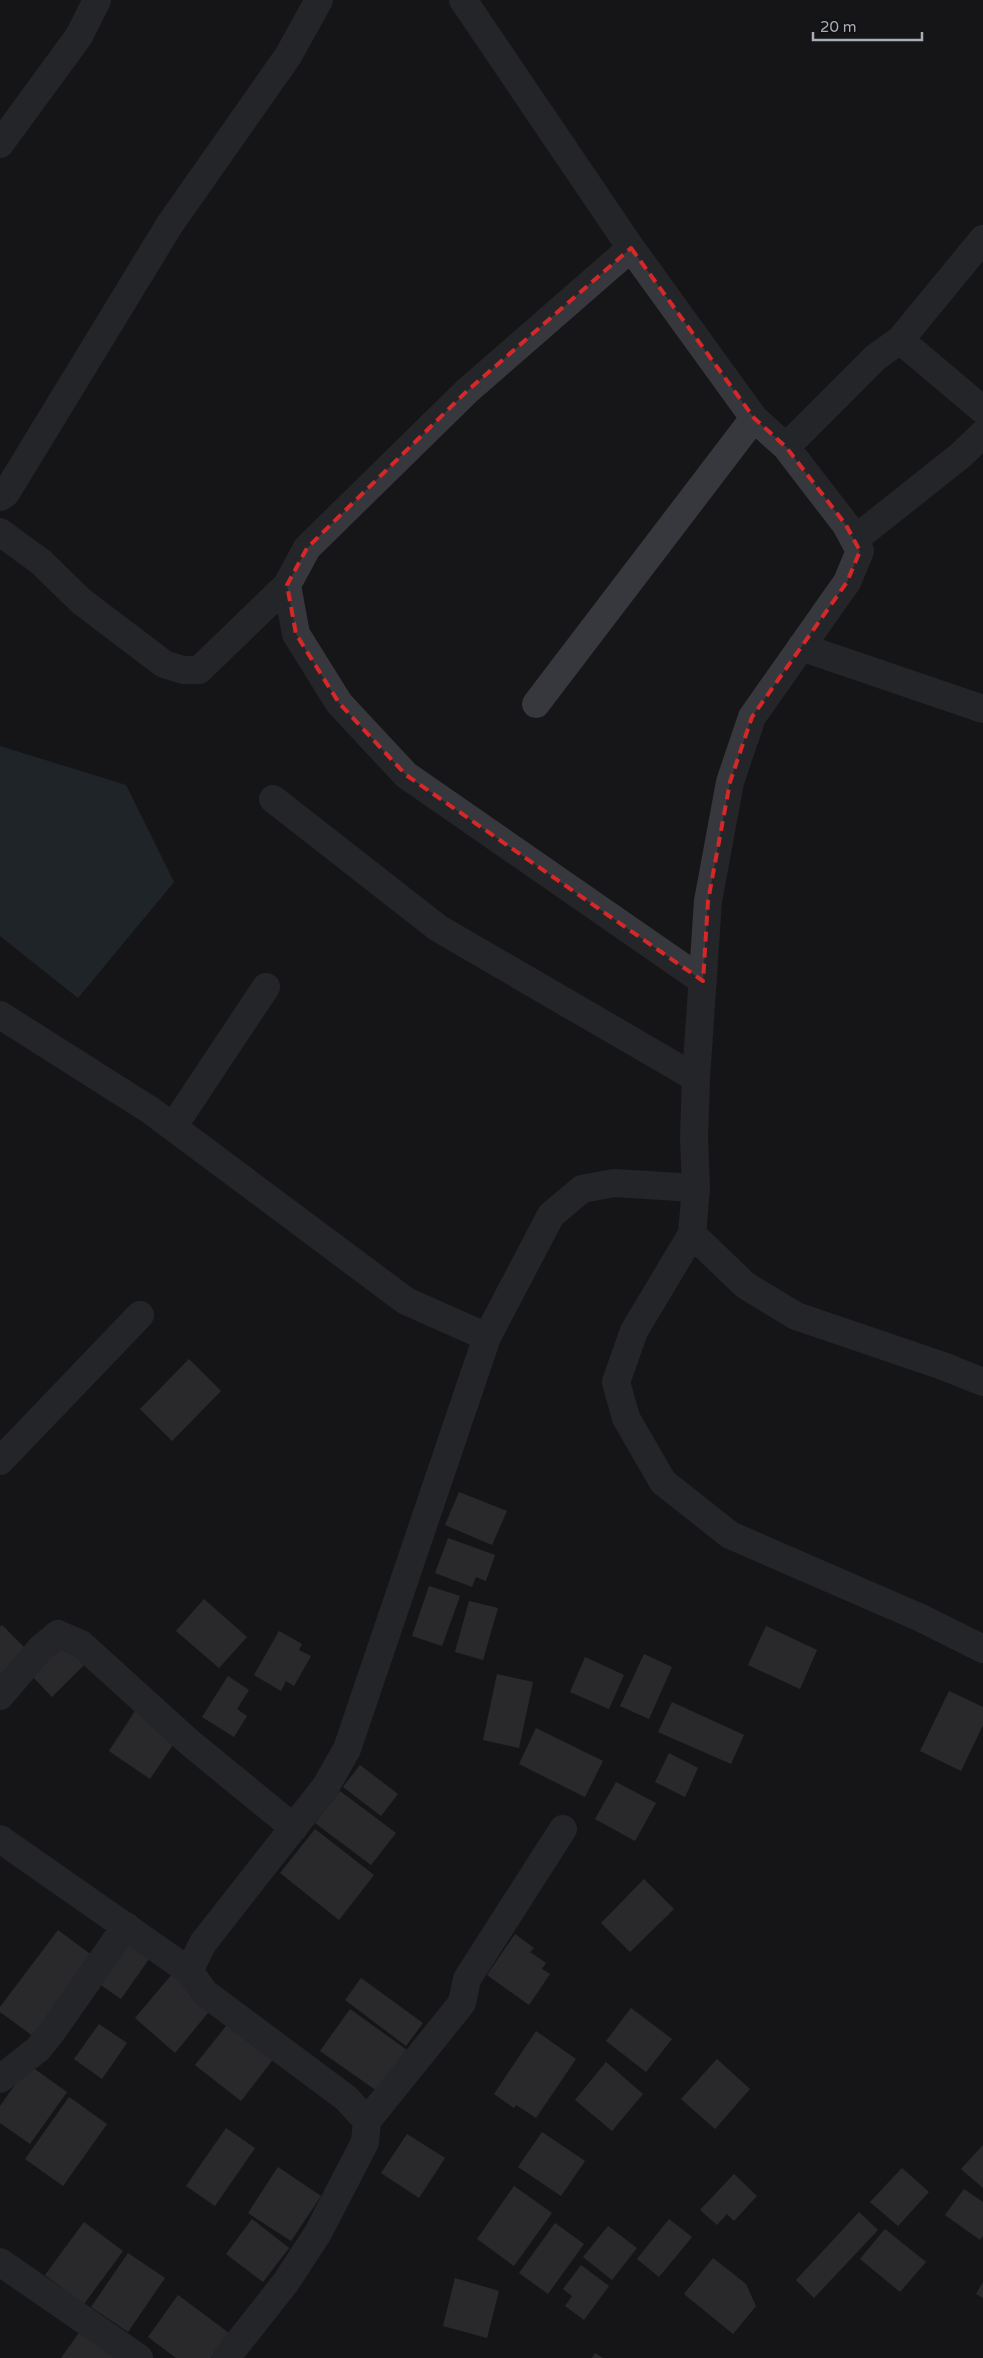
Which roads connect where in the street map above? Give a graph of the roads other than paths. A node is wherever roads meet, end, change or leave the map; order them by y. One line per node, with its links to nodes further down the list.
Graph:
1 (97, 0): 4 (street)
2 (319, 0): 12 (street)
3 (463, 0): 6 (street)
4 (0, 144)
5 (983, 238): 7 (street)
6 (631, 248): 9 (street); 15 (street)
7 (900, 340): 8 (street); 11 (street)
8 (983, 410)
9 (754, 418): 11 (street); 17 (street)
10 (983, 434): 14 (street)
11 (786, 447): 14 (street)
12 (0, 497)
13 (0, 532): 15 (street)
14 (854, 540): 16 (street)
15 (287, 585): 20 (street)
16 (801, 647): 18 (street); 20 (street)
17 (536, 704)
18 (983, 709)
19 (273, 799): 23 (street)
20 (703, 981): 23 (street)
21 (266, 988): 24 (street)
22 (0, 1015): 24 (street)
23 (696, 1078): 25 (street)
24 (173, 1127): 28 (street)
25 (696, 1188): 26 (street); 28 (street)
26 (692, 1234): 29 (street); 31 (street)
27 (140, 1315): 30 (street)
28 (487, 1337): 33 (street)
29 (983, 1382)
30 (0, 1461)
31 (983, 1649)
32 (0, 1696): 33 (street)
33 (294, 1828): 37 (street)
34 (563, 1829): 39 (street)
35 (0, 1839): 36 (street)
36 (126, 1926): 37 (street); 38 (street)
37 (189, 1971): 39 (street)
38 (0, 2079)
39 (367, 2121): 42 (street)
40 (0, 2262): 41 (street)
41 (139, 2358)
42 (226, 2358)

